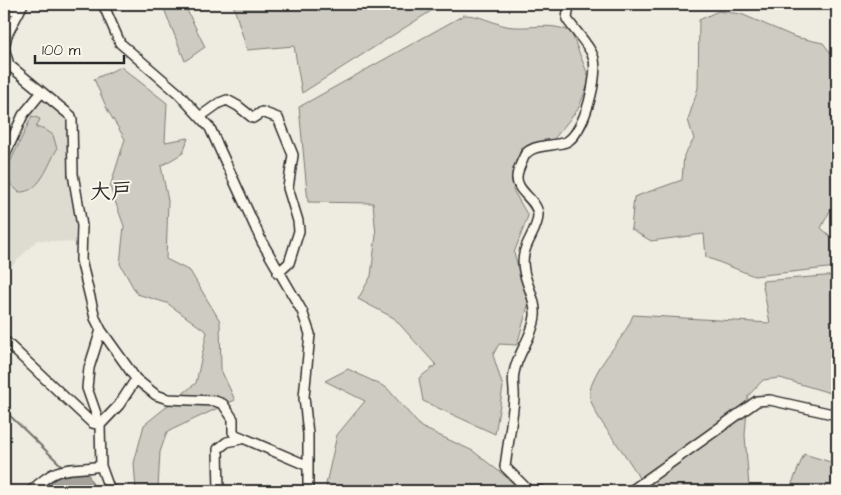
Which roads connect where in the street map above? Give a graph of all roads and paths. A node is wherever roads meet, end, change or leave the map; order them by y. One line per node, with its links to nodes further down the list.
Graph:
1 (103, 4): 8 (street)
2 (569, 4): 23 (street)
3 (4, 6): 4 (street)
4 (21, 8): 5 (street)
5 (4, 48): 6 (street)
6 (4, 54): 7 (street)
7 (41, 93): 9 (street); 11 (street)
8 (201, 116): 10 (street); 10 (street)
9 (4, 157)
10 (278, 273): 17 (street)
11 (101, 330): 13 (street); 15 (street)
12 (4, 340): 15 (street)
13 (136, 379): 15 (street); 16 (street)
14 (837, 415): 25 (street)
15 (100, 425): 18 (street)
16 (241, 438): 17 (street); 21 (street)
17 (306, 465): 22 (street)
18 (102, 466): 19 (street); 20 (street)
19 (31, 491)
20 (110, 491)
21 (219, 491)
22 (308, 491)
23 (528, 491): 24 (street)
24 (541, 491)
25 (631, 491)

